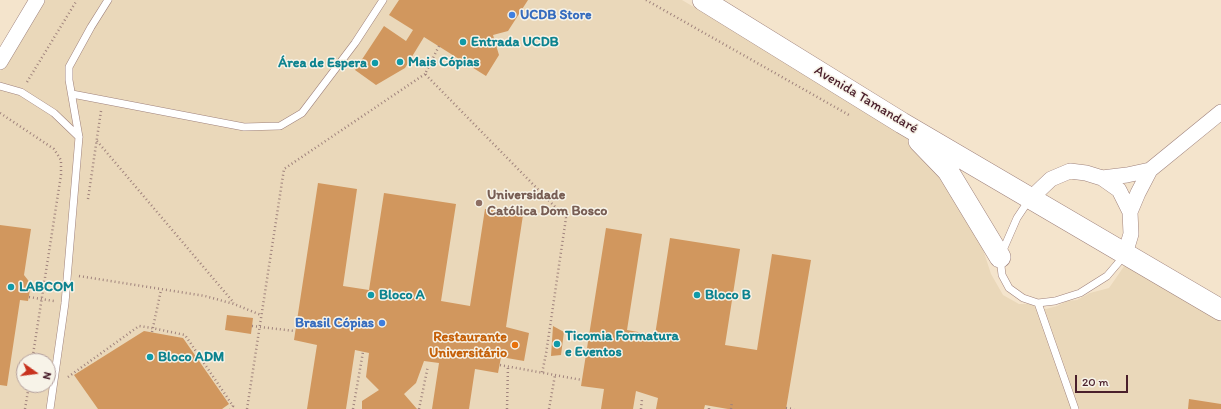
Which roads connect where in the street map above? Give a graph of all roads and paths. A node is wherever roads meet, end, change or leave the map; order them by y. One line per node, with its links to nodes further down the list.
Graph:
1 (37, 0): 8 (street)
2 (77, 0): 11 (path)
3 (108, 0): 12 (lane)
4 (383, 0): 13 (lane)
5 (646, 0): 16 (path)
6 (703, 0): 17 (main road, Avenida Tamandaré)
7 (439, 46): 9 (path)
8 (0, 62)
9 (425, 74): 35 (path); 46 (path)
10 (0, 86): 11 (lane)
11 (21, 92): 18 (lane)
12 (72, 94): 13 (lane); 18 (lane)
13 (99, 99): 19 (path)
14 (1221, 112): 20 (street)
15 (0, 113): 30 (path)
16 (852, 116)
17 (902, 123): 22 (main road, Avenida Tamandaré); 26 (main road)
18 (79, 137): 31 (lane)
19 (97, 141): 23 (path); 33 (path)
20 (1150, 170): 21 (street); 24 (street)
21 (1102, 178): 22 (street); 24 (street)
22 (1031, 198): 25 (main road, Avenida Tamandaré); 26 (lane)
23 (87, 201)
24 (1130, 212): 25 (street)
25 (1125, 254): 32 (lane); 34 (main road, Avenida Tamandaré)
26 (1000, 257): 32 (lane)
27 (75, 276): 28 (path)
28 (161, 290): 33 (path); 38 (path)
29 (28, 297): 30 (path)
30 (42, 299): 31 (path); 42 (path)
31 (65, 303): 55 (lane)
32 (1038, 303): 65 (lane)
33 (234, 304): 35 (path)
34 (1221, 310)
35 (261, 315): 37 (path)
36 (252, 326): 37 (path)
37 (259, 327): 39 (path); 57 (path)
38 (152, 328): 40 (path); 48 (path); 56 (path)
39 (295, 331)
40 (152, 332)
41 (363, 352): 58 (path)
42 (33, 353)
43 (500, 365): 45 (path)
44 (428, 366): 59 (path)
45 (508, 366): 46 (path); 60 (path)
46 (542, 373): 47 (path)
47 (554, 375): 49 (path); 61 (path)
48 (67, 377)
49 (582, 380)
50 (28, 393): 54 (path)
51 (642, 399): 62 (path)
52 (732, 400): 63 (path)
53 (786, 408): 64 (path)
54 (25, 409)
55 (50, 409)
56 (230, 409)
57 (247, 409)
58 (353, 409)
59 (419, 409)
60 (507, 409)
61 (549, 409)
62 (640, 409)
63 (731, 409)
64 (794, 409)
65 (1075, 409)

